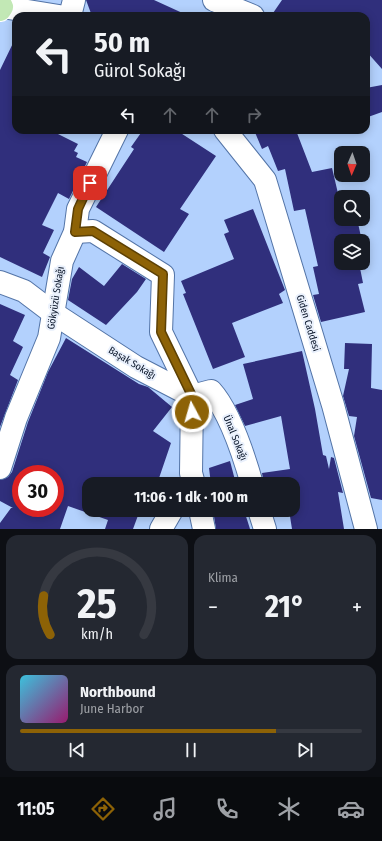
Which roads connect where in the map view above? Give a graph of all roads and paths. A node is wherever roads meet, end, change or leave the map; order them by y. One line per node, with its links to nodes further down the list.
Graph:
1 (74, 0): 5 (street)
2 (214, 0): 6 (street)
3 (1, 7): 4 (street)
4 (33, 12)
5 (71, 12)
6 (243, 12)
7 (115, 134): 9 (street, Gökyüzü Sokağı)
8 (229, 134): 19 (street, Giden Caddesi)
9 (75, 232): 11 (street, Gökyüzü Sokağı); 12 (street)
10 (0, 282): 11 (street, Başak Sokağı)
11 (53, 314): 12 (street, Başak Sokağı); 13 (street, Gökyüzü Sokağı)
12 (192, 396): 14 (street); 15 (street, Ünal Sokağı)
13 (0, 468)
14 (190, 477)
15 (250, 477)
16 (168, 517): 20 (street)
17 (201, 517): 21 (street)
18 (261, 517): 22 (street)
19 (371, 526)
20 (161, 529)
21 (204, 529)
22 (265, 529)

